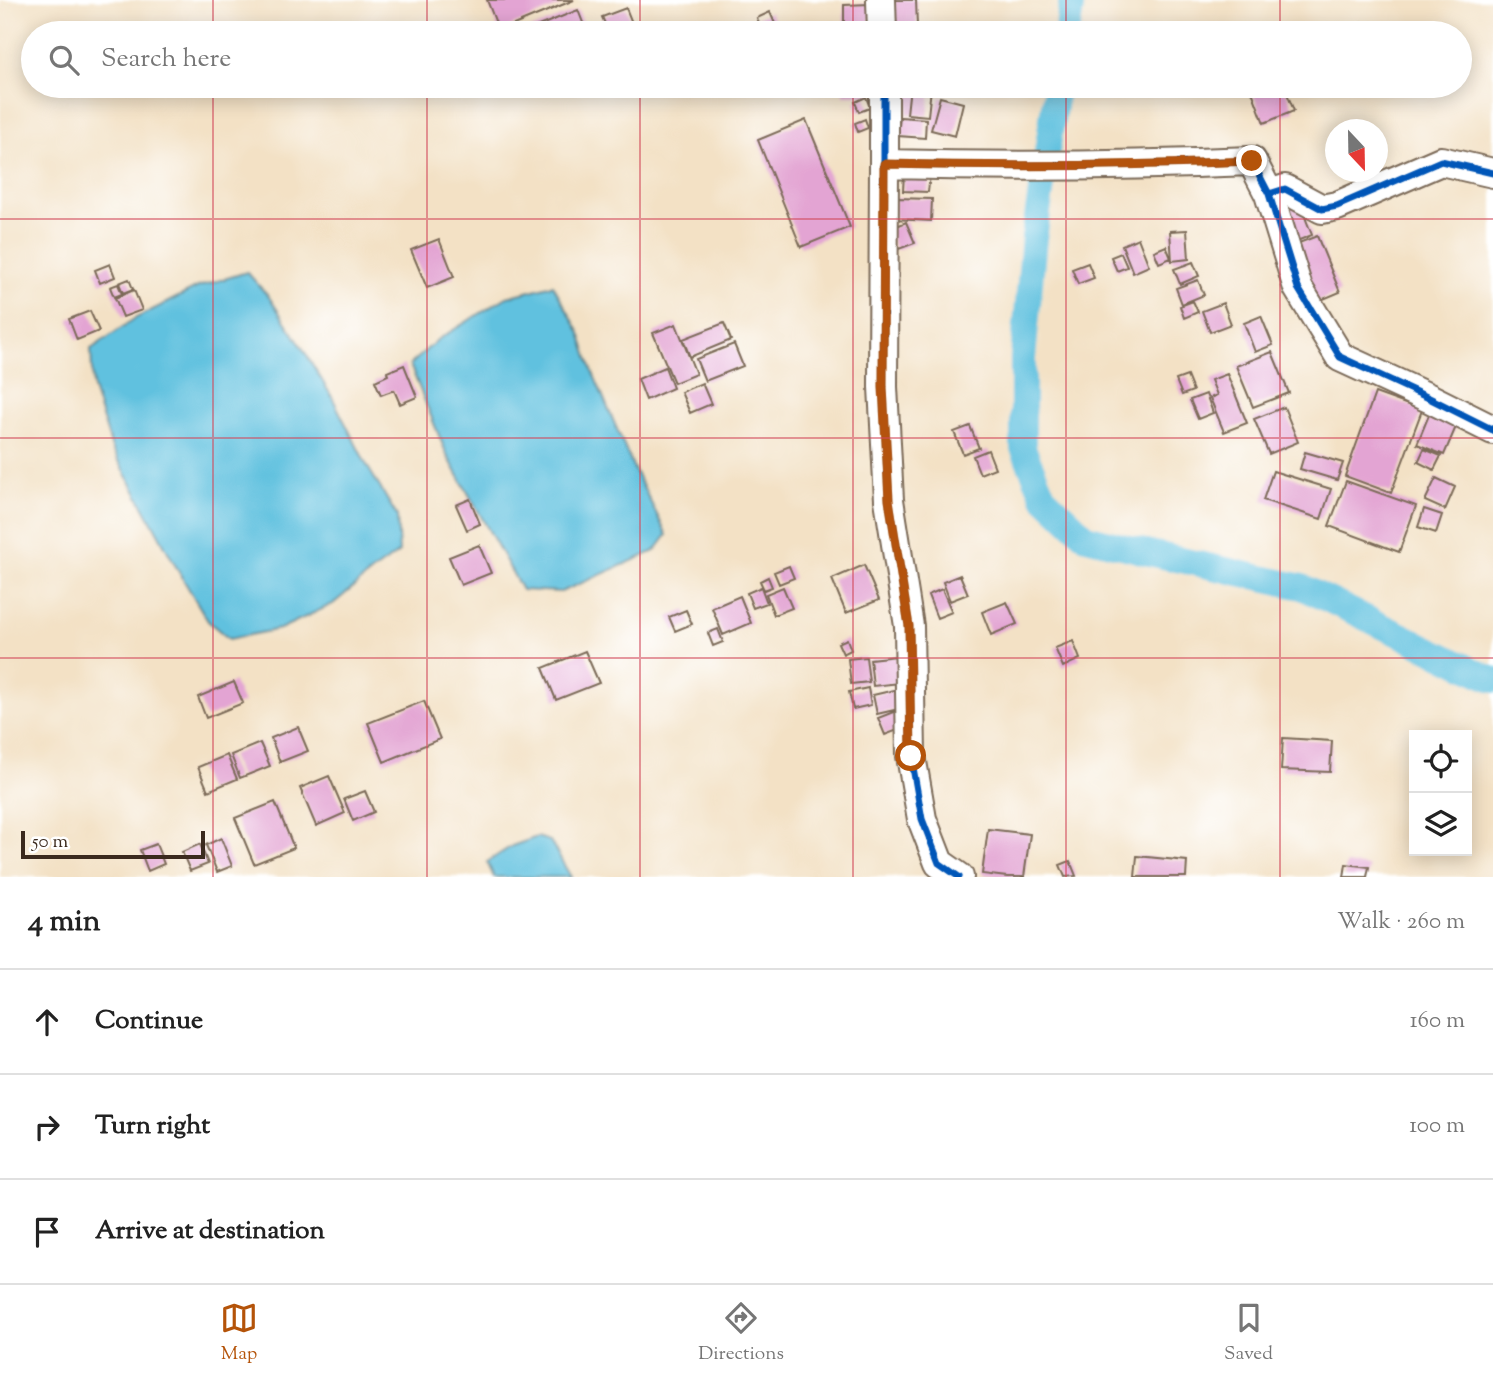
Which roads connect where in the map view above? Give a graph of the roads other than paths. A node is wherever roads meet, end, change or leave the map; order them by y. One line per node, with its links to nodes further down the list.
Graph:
1 (881, 0): 2 (street)
2 (882, 21)
3 (884, 98): 4 (street)
4 (884, 164): 6 (street); 8 (street)
5 (1493, 173): 6 (street)
6 (1269, 194): 7 (street)
7 (1493, 430)
8 (959, 877)

